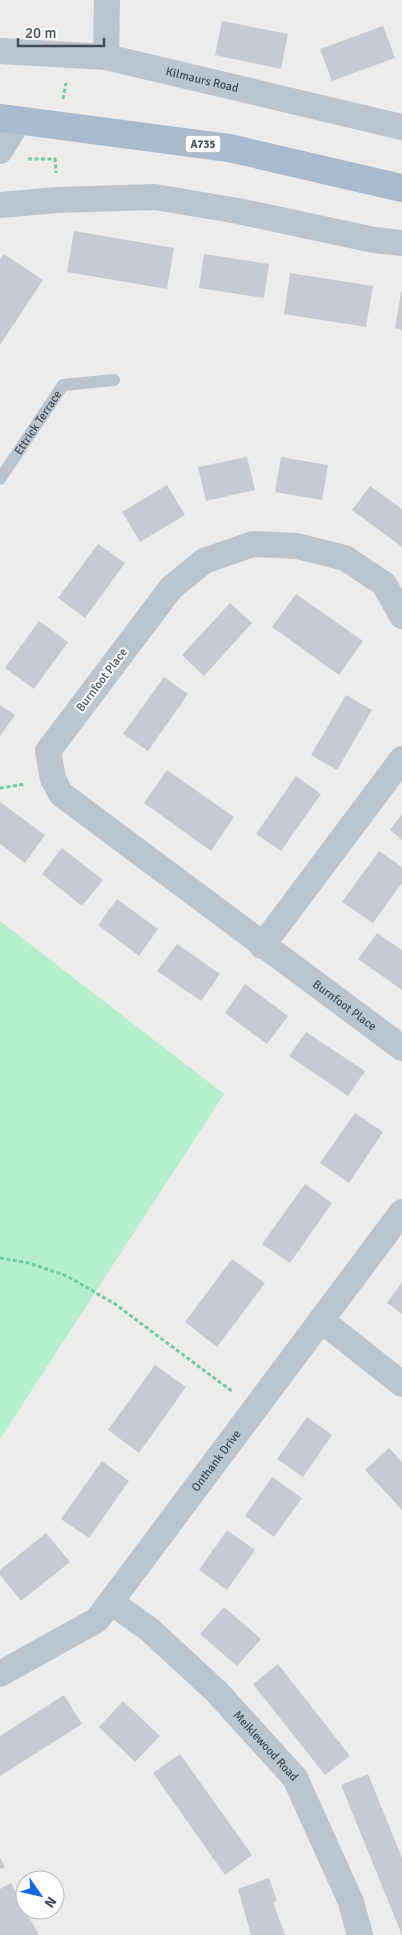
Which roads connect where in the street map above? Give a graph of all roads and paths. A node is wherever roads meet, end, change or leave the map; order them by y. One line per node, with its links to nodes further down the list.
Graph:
1 (107, 0): 3 (street)
2 (0, 51): 3 (street, Kilmaurs Road)
3 (106, 57): 5 (street, Kilmaurs Road)
4 (10, 119): 6 (street); 7 (main road, A735)
5 (402, 127)
6 (9, 155): 8 (path)
7 (402, 188)
8 (57, 200): 9 (street); 10 (street)
9 (0, 205)
10 (402, 243)
11 (114, 380): 12 (lane, Ettrick Terrace)
12 (0, 479)
13 (402, 616): 15 (street, Burnfoot Place)
14 (402, 759): 15 (street)
15 (262, 946): 16 (street, Burnfoot Place)
16 (402, 1048)
17 (402, 1212): 19 (street, Onthank Drive)
18 (0, 1258): 21 (path)
19 (321, 1320): 20 (street); 21 (street, Onthank Drive)
20 (402, 1384)
21 (255, 1409): 22 (street, Onthank Drive)
22 (111, 1602): 23 (street, Onthank Drive); 24 (street, Meiklewood Road)
23 (0, 1674)
24 (360, 1935)

